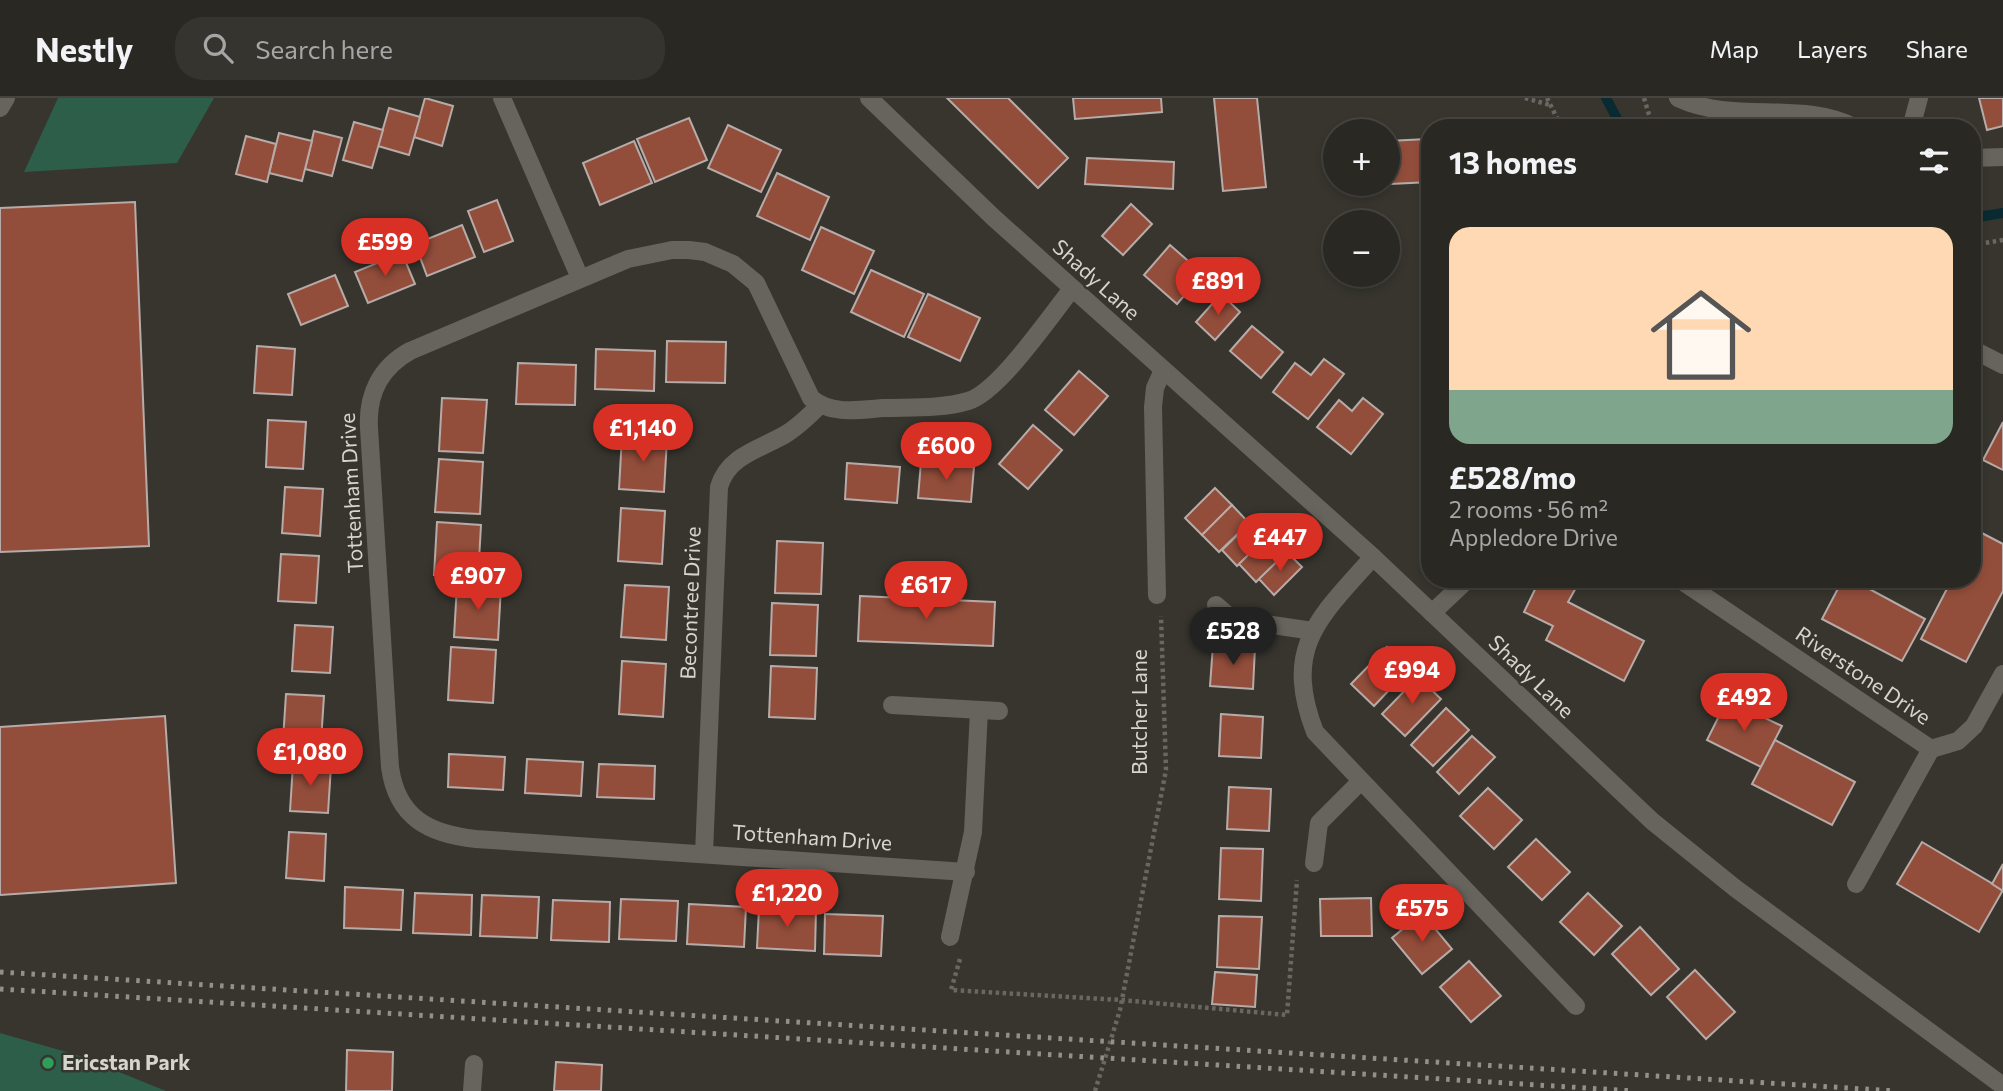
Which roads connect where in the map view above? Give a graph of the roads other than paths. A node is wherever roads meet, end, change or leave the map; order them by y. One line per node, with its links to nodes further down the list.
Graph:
1 (6, 98): 6 (street)
2 (502, 98): 11 (street)
3 (869, 98): 12 (street, Shady Lane)
4 (1678, 98): 7 (street)
5 (1919, 98): 8 (street)
6 (0, 108)
7 (1836, 119)
8 (1913, 119)
9 (1981, 158): 10 (street)
10 (2003, 158)
11 (580, 278): 16 (street, Tottenham Drive); 30 (street, Tottenham Drive)
12 (1072, 289): 15 (street, Shady Lane); 16 (street)
13 (1981, 354): 14 (street)
14 (2003, 365)
15 (1163, 370): 17 (street, Shady Lane); 20 (street)
16 (820, 405): 30 (street, Becontree Drive)
17 (1373, 557): 22 (street, Shady Lane); 23 (street)
18 (1458, 588): 22 (street)
19 (1692, 588): 28 (street, Riverstone Drive)
20 (1157, 595)
21 (1216, 605): 23 (street)
22 (1432, 613): 37 (street, Shady Lane)
23 (1313, 631): 29 (street)
24 (2003, 674): 28 (street, Riverstone Drive)
25 (892, 705): 26 (street)
26 (979, 710): 27 (street); 32 (street)
27 (999, 711)
28 (1931, 749): 33 (street)
29 (1360, 781): 31 (street); 35 (street)
30 (704, 854): 32 (street, Tottenham Drive)
31 (1314, 863)
32 (966, 872): 34 (street)
33 (1856, 884)
34 (950, 937)
35 (1576, 1006)
36 (474, 1064): 38 (street)
37 (2003, 1086)
38 (472, 1088)

